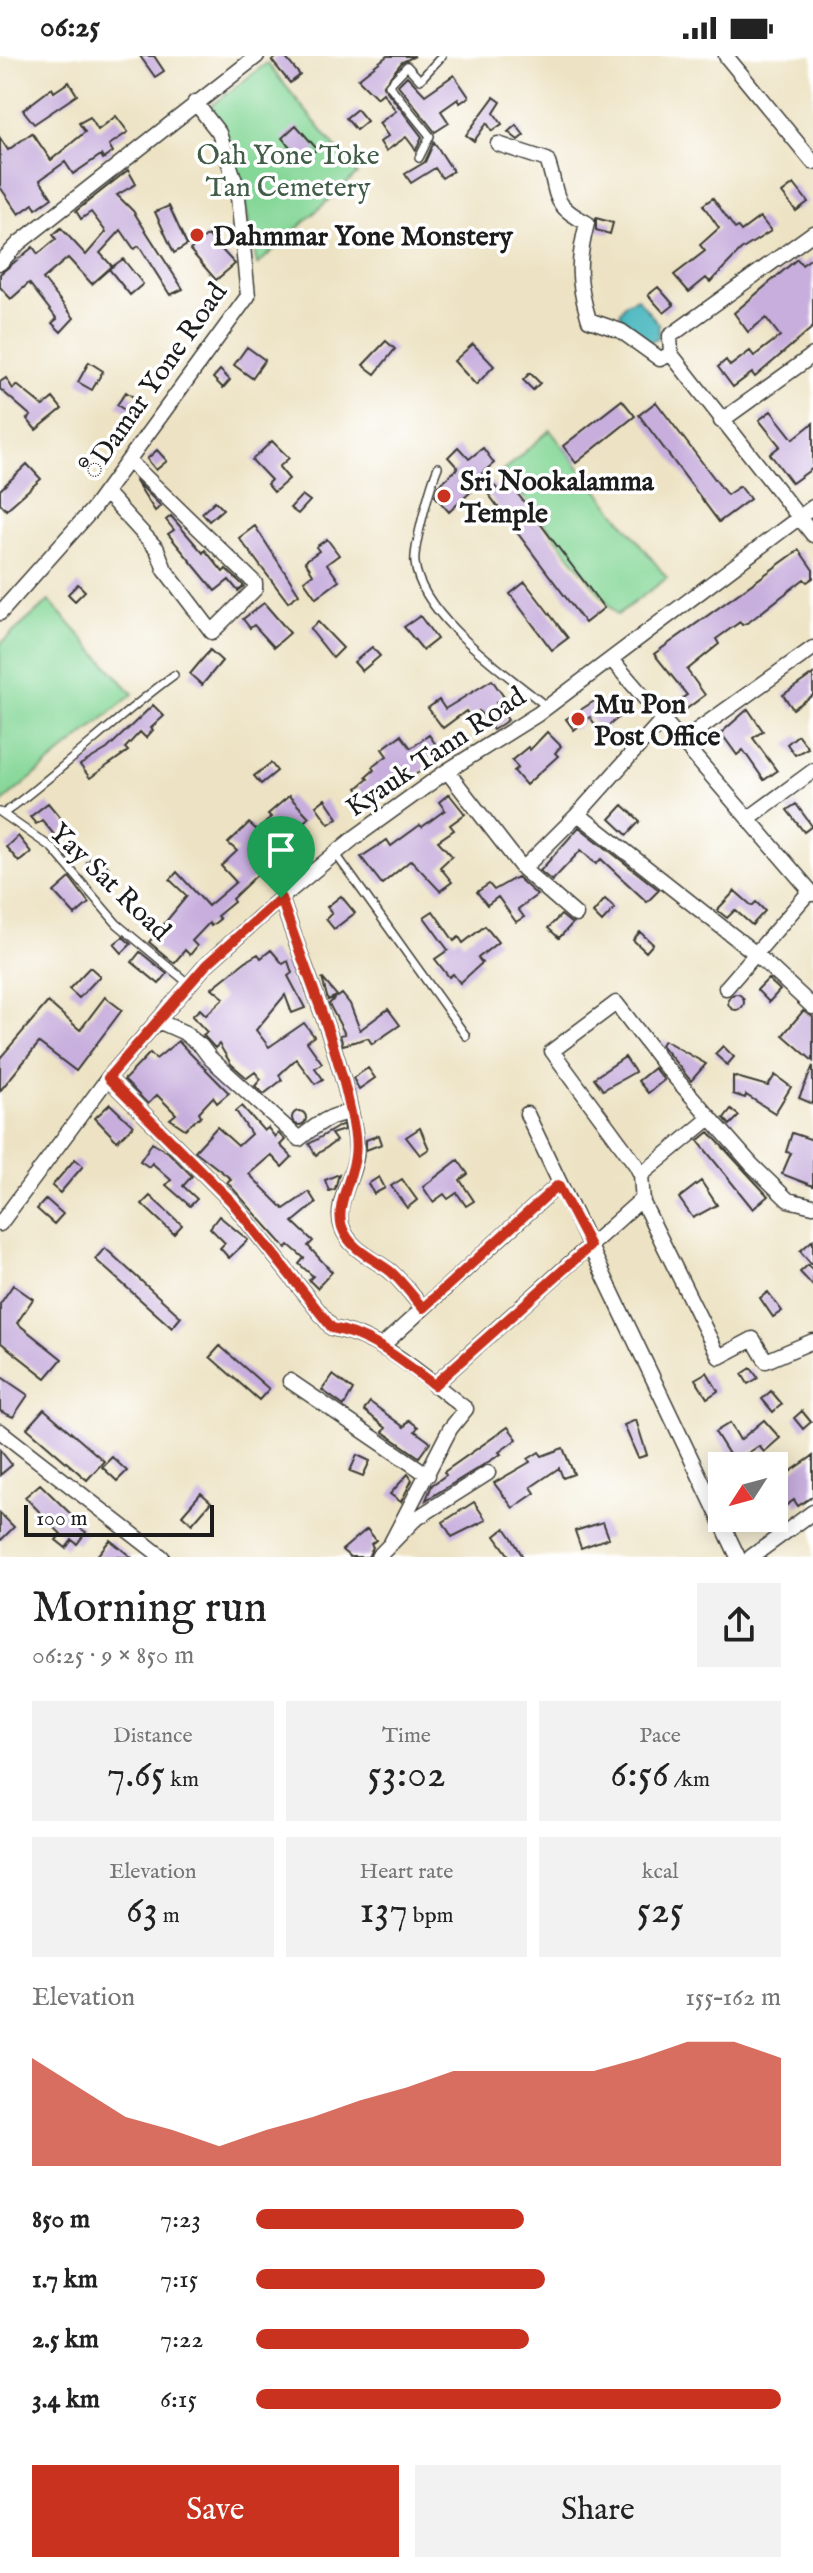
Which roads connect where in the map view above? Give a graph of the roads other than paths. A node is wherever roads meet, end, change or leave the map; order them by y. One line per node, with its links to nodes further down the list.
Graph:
1 (257, 56): 4 (street)
2 (442, 56): 6 (lane)
3 (726, 56): 7 (street)
4 (195, 102): 9 (street); 13 (street, ီDamar Yone Road)
5 (498, 144): 10 (street)
6 (419, 158)
7 (813, 162)
8 (813, 233): 10 (street)
9 (0, 263)
10 (671, 354): 12 (street)
11 (813, 355): 12 (street)
12 (721, 421): 17 (street)
13 (129, 461): 15 (street, ီDamar Yone Road); 15 (street)
14 (438, 467): 23 (lane)
15 (106, 493): 19 (street, ီDamar Yone Road)
16 (813, 507): 17 (street, Kyauk Tann Road)
17 (800, 518): 18 (street); 21 (street, Kyauk Tann Road)
18 (813, 535)
19 (0, 613)
20 (813, 648): 25 (street)
21 (611, 659): 23 (street, Kyauk Tann Road); 24 (street)
22 (174, 675): 28 (lane)
23 (547, 707): 26 (street, Kyauk Tann Road)
24 (663, 719): 25 (street); 29 (street)
25 (682, 741): 30 (street)
26 (447, 771): 31 (street, Kyauk Tann Road); 32 (street)
27 (813, 771): 30 (street)
28 (1, 813): 37 (lane, Yay Sat Road)
29 (578, 814): 32 (street); 36 (street)
30 (749, 818): 33 (street)
31 (335, 853): 34 (street, Kyauk Tann Road); 41 (lane)
32 (523, 869): 35 (street)
33 (812, 893): 36 (street)
34 (281, 898): 37 (street, Kyauk Tann Road); 43 (street)
35 (576, 915)
36 (756, 954): 38 (street); 39 (street)
37 (189, 984): 40 (street, Kyauk Tann Road)
38 (726, 988)
39 (813, 1007)
40 (158, 1021): 42 (street, Kyauk Tann Road); 43 (street)
41 (466, 1036)
42 (108, 1078): 50 (street, Kyauk Tann Road); 54 (street)
43 (351, 1113): 52 (street)
44 (527, 1114): 47 (street)
45 (710, 1118): 46 (street); 46 (street); 49 (street)
46 (641, 1175): 48 (street)
47 (558, 1185): 51 (street); 52 (street)
48 (643, 1198): 51 (street); 53 (street)
49 (813, 1206)
50 (0, 1224)
51 (590, 1246): 56 (street); 64 (street)
52 (423, 1308): 54 (street)
53 (813, 1341)
54 (382, 1346): 56 (street)
55 (290, 1381): 59 (street)
56 (434, 1385): 59 (street)
57 (0, 1431): 62 (street)
58 (488, 1473): 61 (street)
59 (428, 1475): 61 (street)
60 (813, 1512): 65 (street)
61 (391, 1543): 63 (street)
62 (162, 1557)
63 (378, 1557)
64 (738, 1557)
65 (751, 1557)

